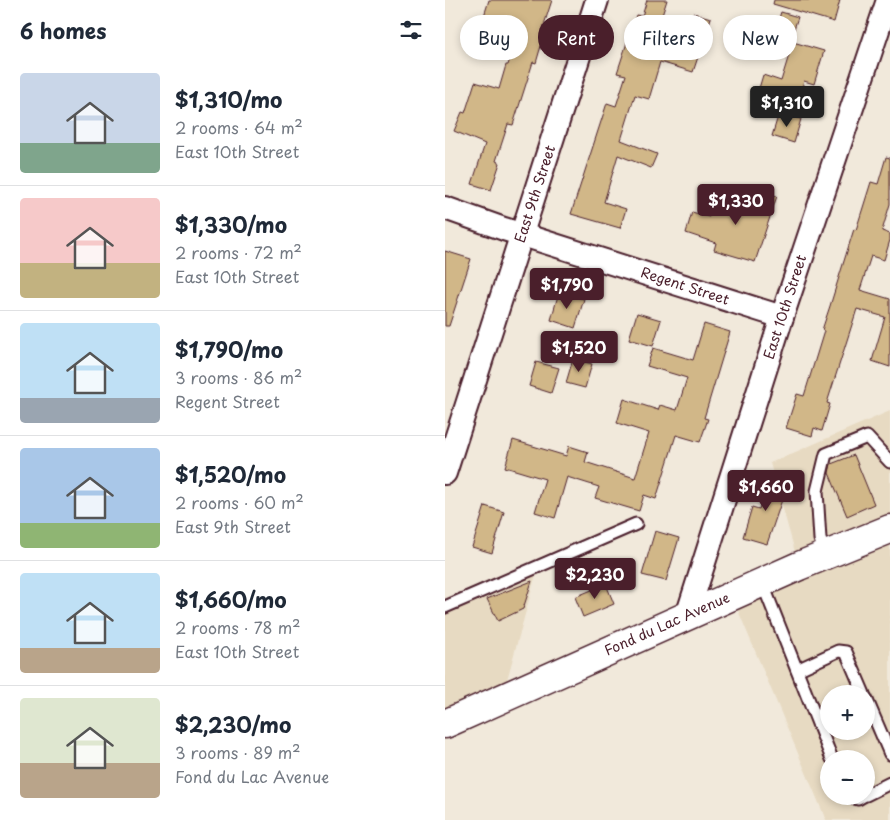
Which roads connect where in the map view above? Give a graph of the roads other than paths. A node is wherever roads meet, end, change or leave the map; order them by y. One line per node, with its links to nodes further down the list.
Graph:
1 (597, 0): 4 (street, East 9th Street)
2 (888, 0): 5 (street, East 10th Street)
3 (445, 208): 4 (street, Regent Street)
4 (522, 234): 5 (street, Regent Street); 7 (street, East 9th Street)
5 (781, 317): 13 (street, East 10th Street)
6 (890, 462): 10 (lane)
7 (445, 473)
8 (636, 524): 12 (lane)
9 (890, 529): 10 (main road, Fond du Lac Avenue)
10 (825, 555): 11 (main road, Fond du Lac Avenue)
11 (761, 582): 13 (main road, Fond du Lac Avenue); 14 (lane)
12 (445, 607)
13 (687, 616): 17 (main road, Fond du Lac Avenue)
14 (797, 670): 15 (lane); 18 (lane)
15 (860, 685)
16 (875, 719): 19 (lane)
17 (445, 724)
18 (828, 750)
19 (890, 754)
20 (890, 783): 21 (lane)
21 (875, 790)

